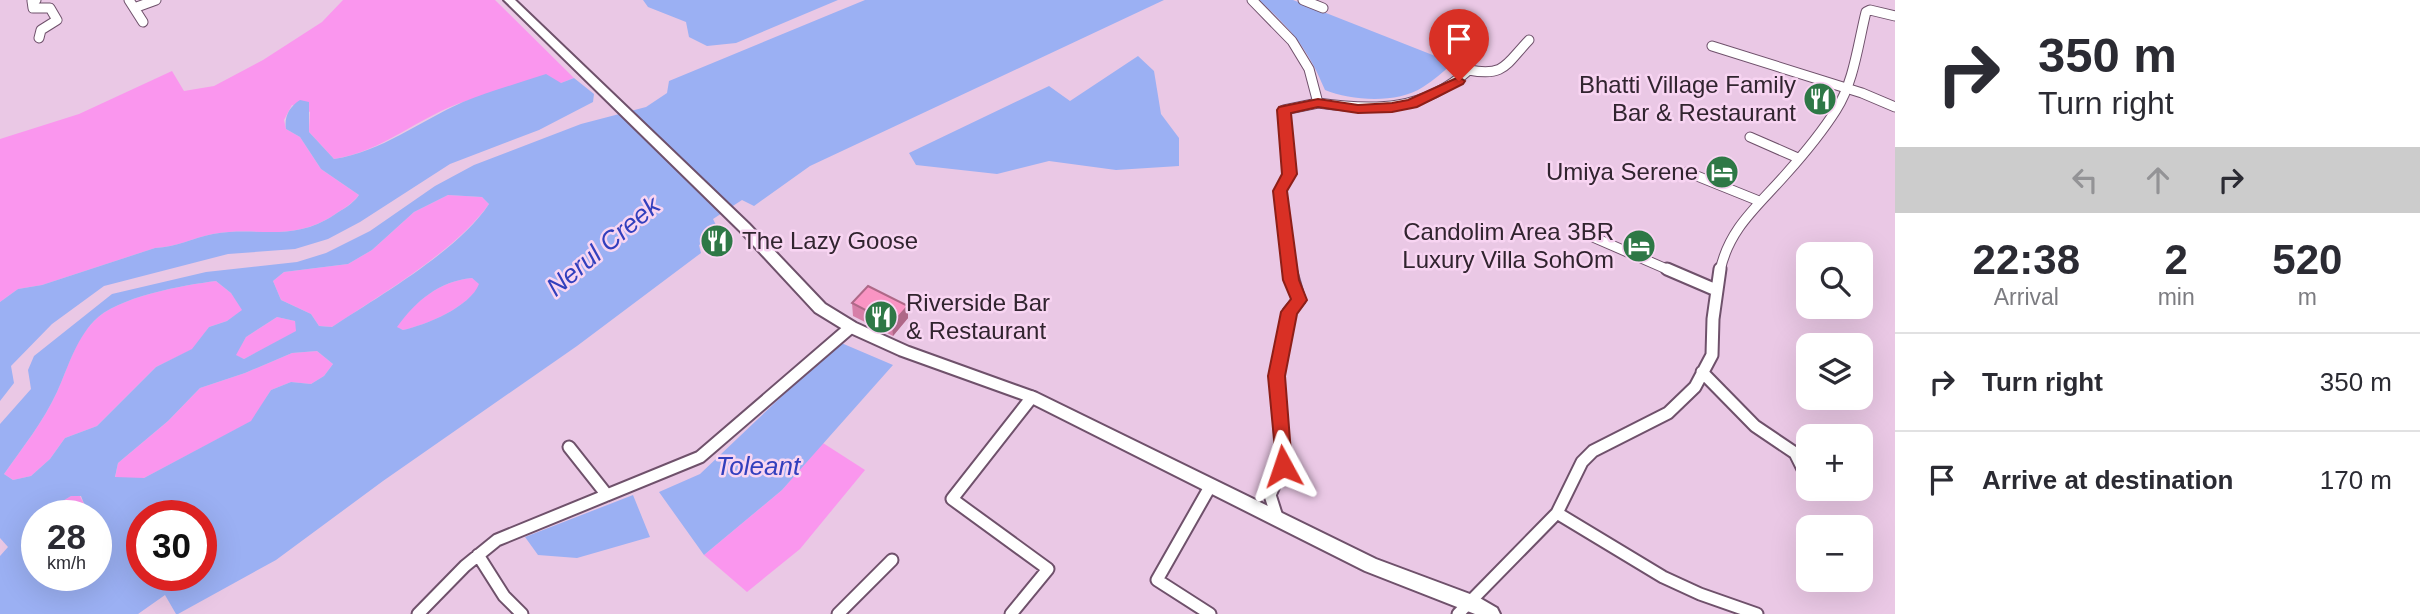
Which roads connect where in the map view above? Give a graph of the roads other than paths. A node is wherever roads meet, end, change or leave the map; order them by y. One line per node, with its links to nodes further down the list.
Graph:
1 (33, 0): 10 (street)
2 (156, 0): 6 (street)
3 (509, 0): 22 (main road)
4 (1252, 0): 14 (street)
5 (1303, 0): 7 (street)
6 (132, 4): 9 (street)
7 (1323, 8)
8 (1895, 16): 13 (street)
9 (143, 22)
10 (39, 38)
11 (1529, 40): 14 (street)
12 (1712, 46): 13 (street)
13 (1847, 89): 15 (street); 17 (street)
14 (1318, 103): 30 (street)
15 (1895, 107)
16 (1750, 137): 17 (street)
17 (1798, 158): 19 (street)
18 (1688, 172): 19 (street)
19 (1759, 201): 21 (street)
20 (1586, 234): 21 (street)
21 (1716, 290): 23 (street)
22 (851, 327): 24 (main road); 28 (street)
23 (1702, 372): 26 (street); 29 (street)
24 (1032, 397): 27 (main road); 37 (street)
25 (569, 447): 28 (street)
26 (1796, 455)
27 (1211, 485): 30 (main road); 38 (street)
28 (607, 495): 31 (street)
29 (1557, 513): 33 (street); 41 (street)
30 (1277, 517): 33 (main road)
31 (478, 555): 35 (street); 36 (street)
32 (892, 560): 34 (street)
33 (1472, 603): 39 (street); 40 (main road)
34 (844, 612)
35 (418, 614)
36 (523, 614)
37 (1011, 614)
38 (1210, 614)
39 (1458, 614)
40 (1491, 614)
41 (1757, 614)

